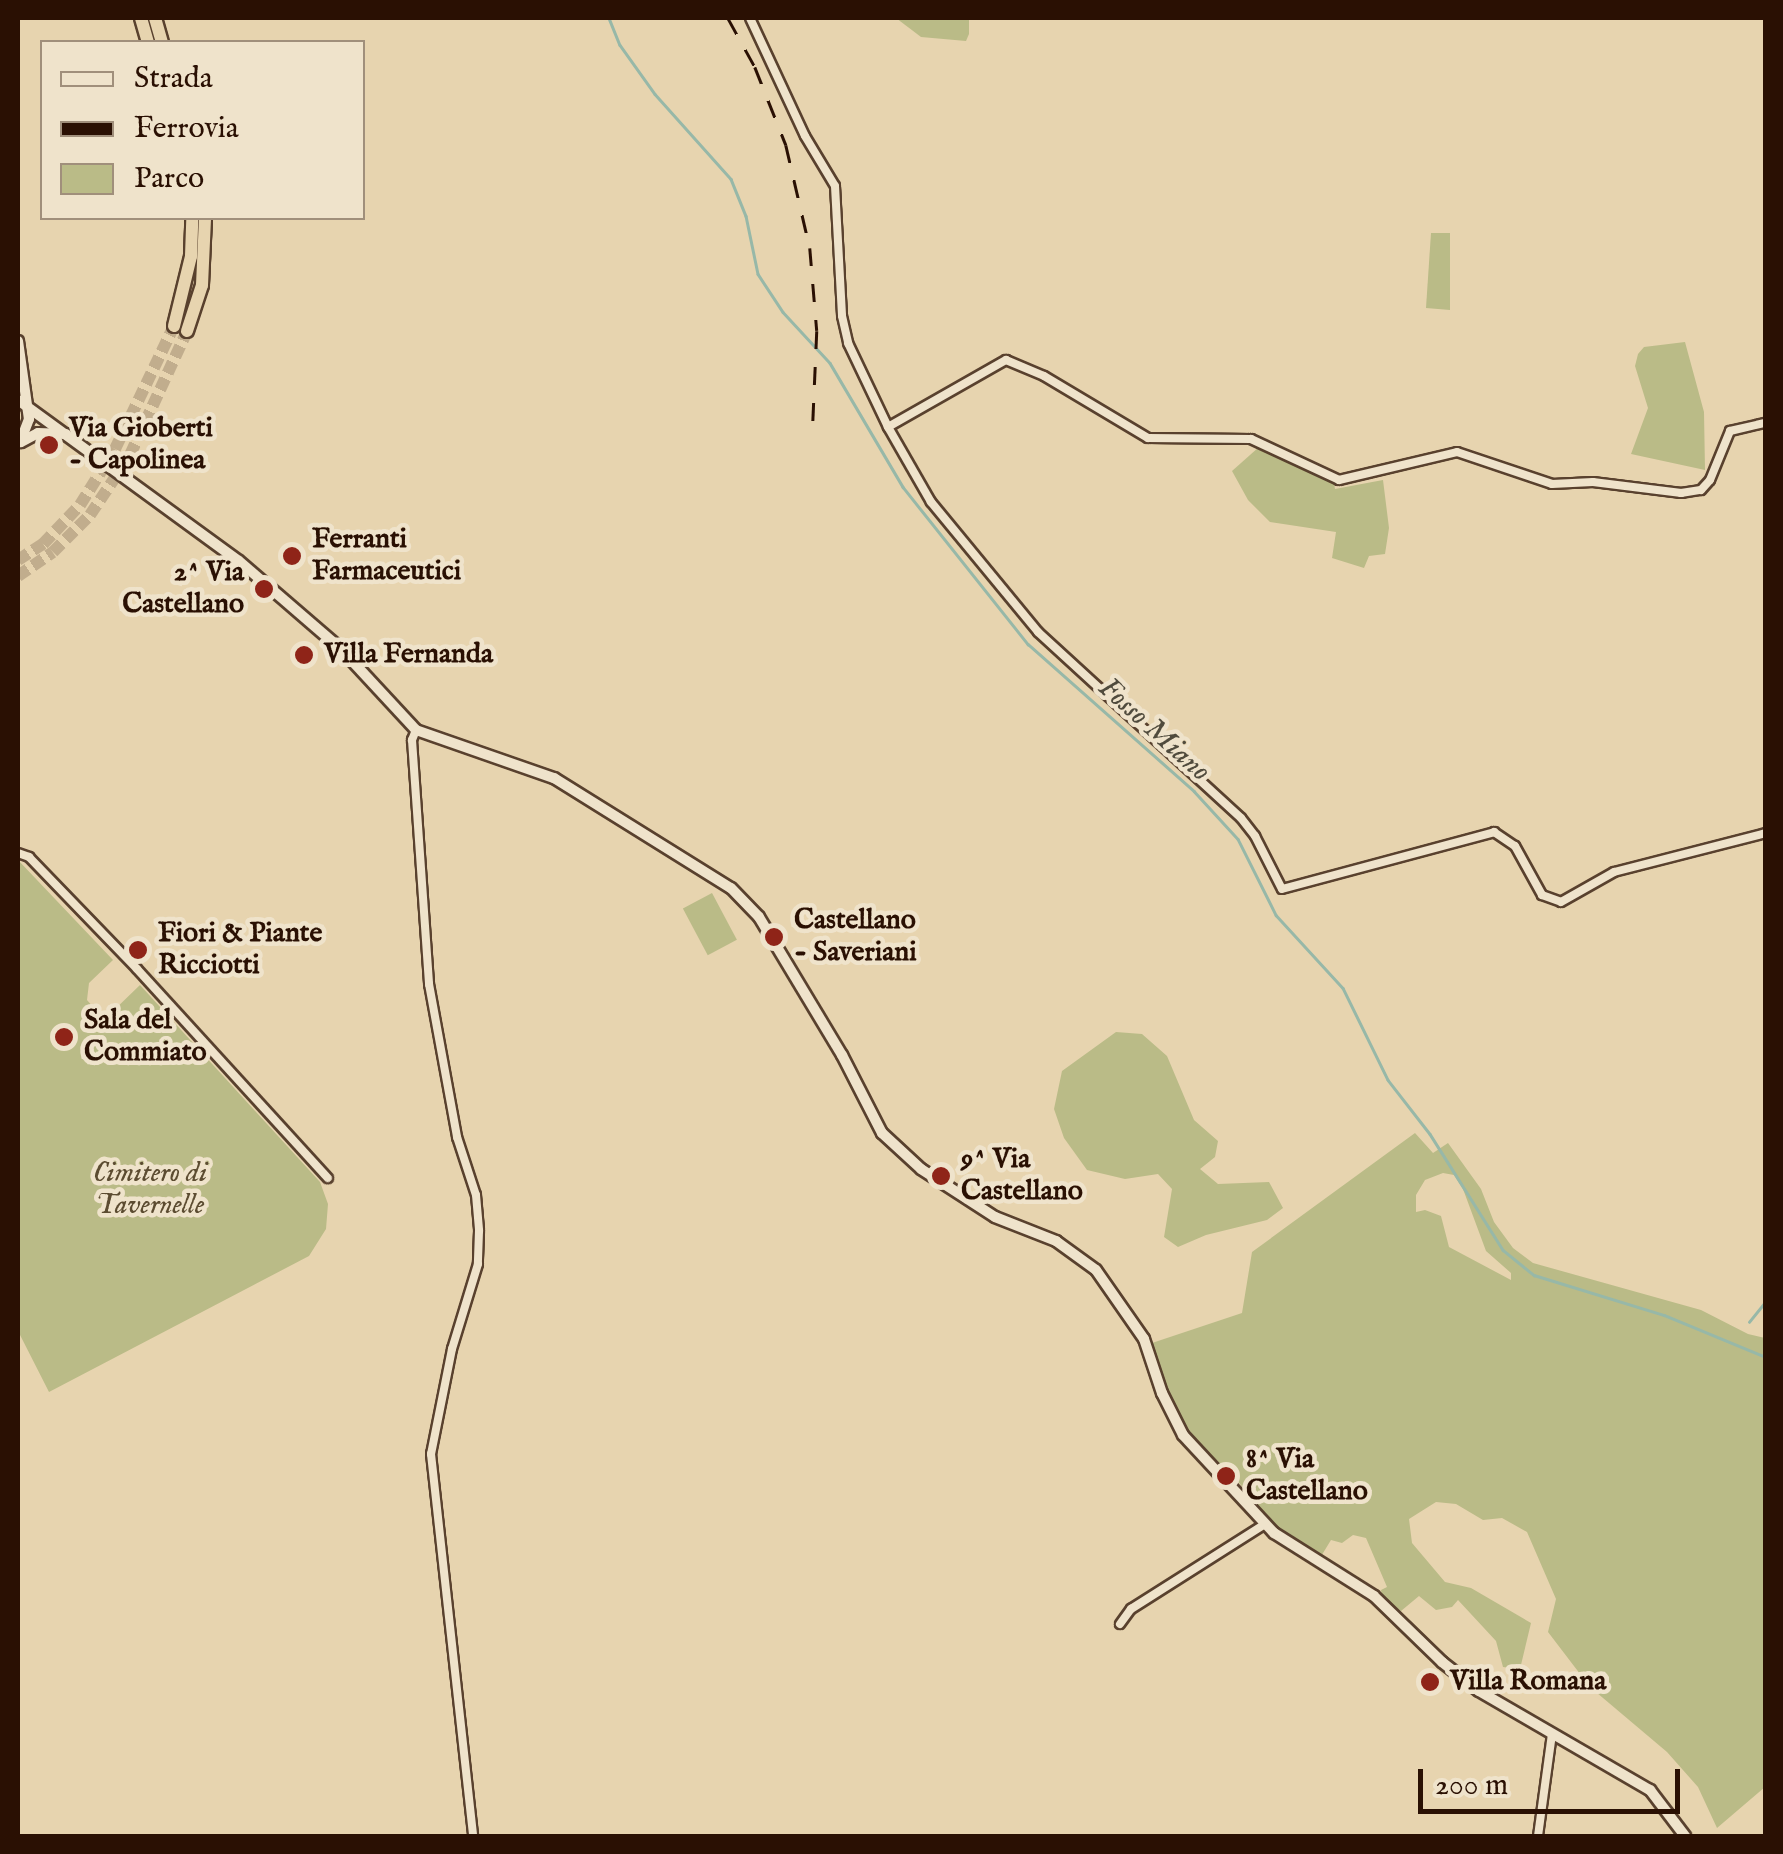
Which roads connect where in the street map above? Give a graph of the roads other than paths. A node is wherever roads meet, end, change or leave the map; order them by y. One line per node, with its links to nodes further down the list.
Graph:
1 (750, 18): 7 (street)
2 (192, 220): 3 (highway)
3 (206, 220)
4 (18, 341): 5 (street)
5 (22, 401): 8 (street); 9 (street)
6 (1766, 422): 7 (street)
7 (888, 426): 11 (street)
8 (72, 436): 9 (street); 10 (street)
9 (19, 444)
10 (416, 730): 14 (street); 17 (street)
11 (1766, 832)
12 (18, 852): 13 (street)
13 (328, 1178)
14 (1265, 1524): 15 (street); 16 (street)
15 (1120, 1624)
16 (1552, 1734): 18 (street); 19 (street)
17 (473, 1836)
18 (1538, 1836)
19 (1686, 1836)

